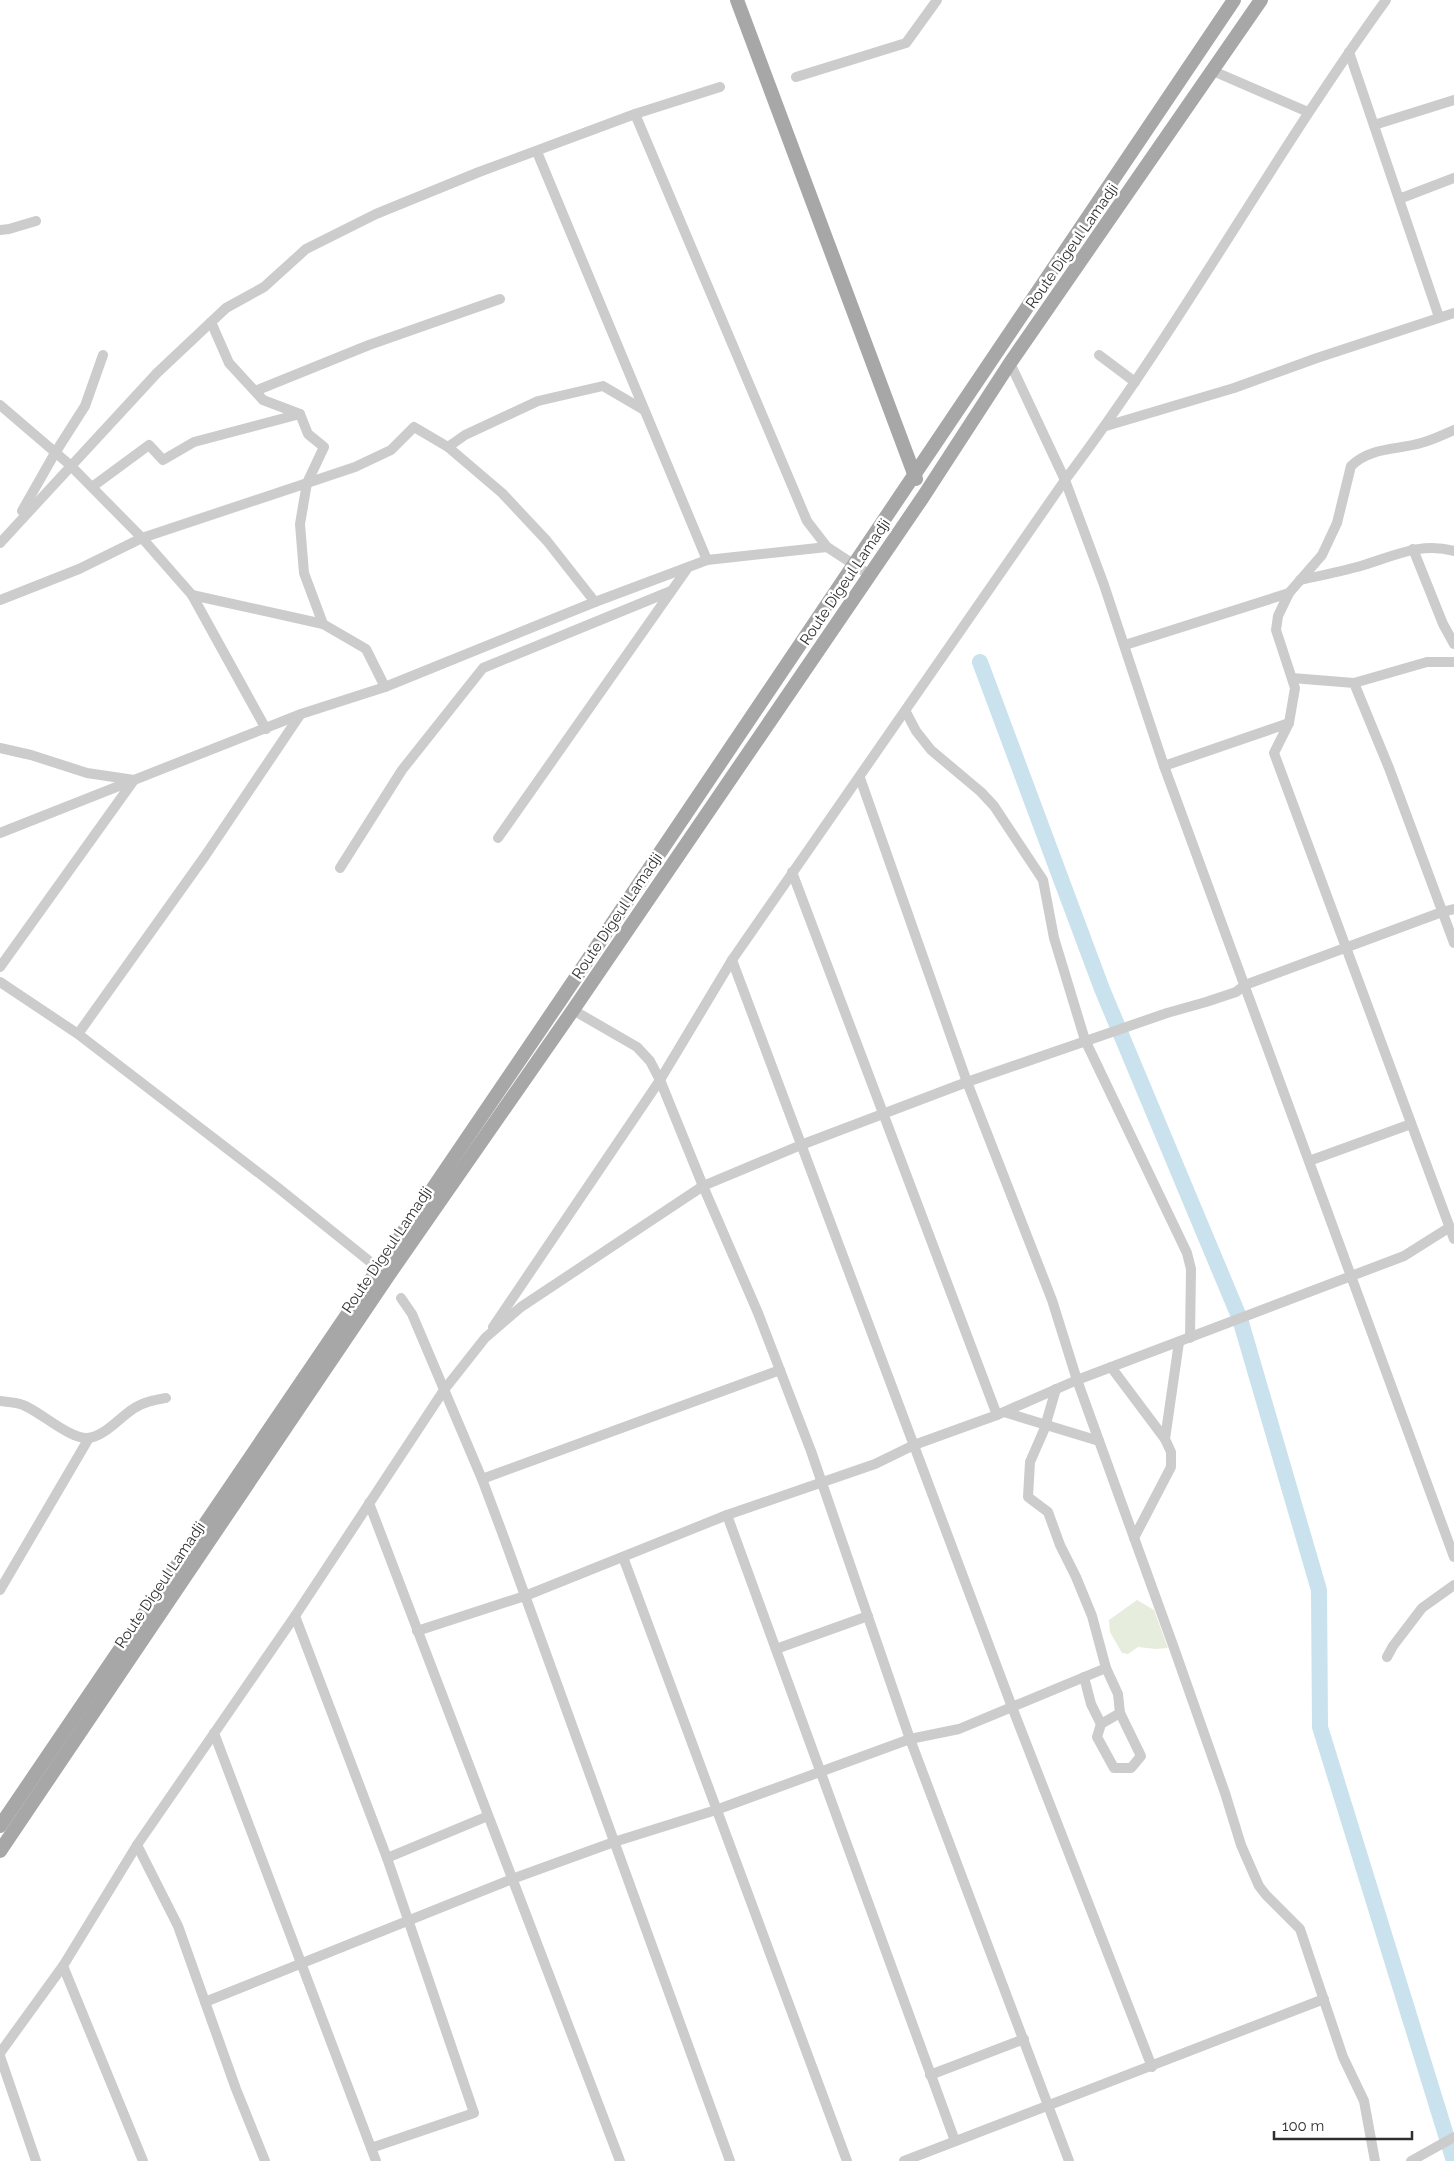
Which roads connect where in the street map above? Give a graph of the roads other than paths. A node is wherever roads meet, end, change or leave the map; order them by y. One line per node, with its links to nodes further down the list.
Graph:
1 (737, 0): 36 (main road)
2 (937, 0): 8 (street)
3 (1234, 0): 36 (main road, Route Digeul Lamadji)
4 (1261, 0): 7 (main road, Route Digeul Lamadji)
5 (1386, 0): 6 (street)
6 (1349, 52): 11 (street); 13 (street)
7 (1213, 70): 11 (street); 25 (main road, Route Digeul Lamadji)
8 (796, 77)
9 (720, 87): 12 (street)
10 (1454, 100): 13 (street)
11 (1308, 112): 26 (street)
12 (635, 114): 14 (street); 44 (street)
13 (1374, 125): 16 (street)
14 (537, 152): 22 (street); 29 (street)
15 (1454, 178): 16 (street)
16 (1399, 199): 21 (street)
17 (36, 221): 18 (street)
18 (0, 230)
19 (500, 299): 27 (street)
20 (1454, 312): 21 (street)
21 (1439, 317): 31 (street)
22 (211, 322): 27 (street); 35 (street)
23 (103, 355): 34 (street)
24 (1099, 355): 26 (street)
25 (1010, 363): 37 (street); 40 (main road, Route Digeul Lamadji)
26 (1135, 382): 31 (street)
27 (255, 391): 30 (street)
28 (0, 405): 34 (street)
29 (644, 410): 33 (street); 47 (street)
30 (300, 414): 38 (street); 39 (street)
31 (1106, 426): 37 (street)
32 (1454, 430): 51 (street)
33 (448, 447): 38 (street); 56 (street)
34 (55, 453): 35 (street); 41 (street)
35 (70, 465): 39 (street); 41 (street)
36 (914, 475): 40 (main road); 48 (main road, Route Digeul Lamadji)
37 (1065, 480): 59 (street); 64 (street)
38 (307, 483): 42 (street); 57 (street)
39 (92, 487): 42 (street)
40 (923, 498): 50 (main road, Route Digeul Lamadji)
41 (14, 526): 43 (street)
42 (142, 538): 54 (street); 55 (street)
43 (0, 542)
44 (828, 546): 47 (street); 48 (street)
45 (1413, 549): 46 (street); 51 (street); 58 (street)
46 (1454, 551)
47 (707, 560): 49 (street)
48 (854, 564): 50 (street); 96 (main road, Route Digeul Lamadji)
49 (687, 568): 52 (street); 56 (street)
50 (870, 575): 84 (main road, Route Digeul Lamadji)
51 (1300, 580): 53 (street)
52 (672, 591): 73 (street); 74 (street)
53 (1289, 593): 59 (street); 61 (street)
54 (192, 595): 57 (street); 67 (street)
55 (0, 600)
56 (595, 602): 63 (street)
57 (323, 624): 63 (street)
58 (1454, 644)
59 (1125, 645): 69 (street)
60 (1454, 662): 62 (street)
61 (1292, 678): 62 (street); 66 (street)
62 (1354, 683): 77 (street)
63 (385, 687): 65 (street)
64 (906, 712): 70 (street); 86 (street)
65 (301, 714): 67 (street); 85 (street)
66 (1289, 723): 69 (street); 79 (street)
67 (266, 729): 71 (street)
68 (0, 748): 71 (street)
69 (1164, 766): 83 (street)
70 (860, 778): 75 (street); 88 (street)
71 (134, 780): 72 (street); 81 (street)
72 (0, 833)
73 (498, 838)
74 (340, 868)
75 (792, 872): 80 (street); 89 (street)
76 (1454, 910): 77 (street)
77 (1442, 912): 78 (street); 79 (street)
78 (1454, 943)
79 (1346, 949): 83 (street); 90 (street)
80 (732, 960): 87 (street); 91 (street)
81 (0, 967)
82 (0, 982): 85 (street)
83 (1245, 985): 86 (street); 92 (street)
84 (573, 1010): 87 (street); 96 (main road, Route Digeul Lamadji)
85 (78, 1034): 96 (street)
86 (1085, 1040): 88 (street); 100 (street)
87 (660, 1080): 93 (street); 99 (street)
88 (967, 1082): 89 (street); 104 (street)
89 (883, 1114): 91 (street); 109 (street)
90 (1411, 1124): 92 (street); 94 (street)
91 (801, 1145): 93 (street); 114 (street)
92 (1310, 1161): 97 (street)
93 (703, 1186): 99 (street); 103 (street)
94 (1450, 1227): 95 (street); 97 (street)
95 (1454, 1239)
96 (383, 1272): 141 (main road, Route Digeul Lamadji); 143 (main road, Route Digeul Lamadji)
97 (1352, 1277): 100 (street); 119 (street)
98 (401, 1298): 106 (street)
99 (485, 1338): 106 (street)
100 (1190, 1338): 101 (street)
101 (1179, 1342): 102 (street); 112 (street)
102 (1111, 1367): 104 (street); 112 (street)
103 (780, 1370): 115 (street); 116 (street)
104 (1077, 1380): 105 (street); 113 (street)
105 (1056, 1389): 109 (street); 110 (street)
106 (444, 1390): 115 (street); 117 (street)
107 (166, 1398): 111 (street)
108 (0, 1401): 111 (street)
109 (1001, 1414): 110 (street); 114 (street)
110 (1045, 1425): 113 (street); 131 (street)
111 (89, 1438): 124 (street)
112 (1165, 1439): 120 (street)
113 (1099, 1441): 120 (street)
114 (914, 1444): 116 (street); 133 (street)
115 (482, 1479): 125 (street)
116 (822, 1483): 118 (street); 127 (street)
117 (369, 1503): 126 (street); 128 (street)
118 (727, 1515): 121 (street); 129 (street)
119 (1449, 1530): 122 (street)
120 (1134, 1538): 150 (street)
121 (623, 1557): 125 (street); 139 (street)
122 (1454, 1557)
123 (1454, 1585): 130 (street)
124 (0, 1590)
125 (525, 1596): 128 (street); 142 (street)
126 (295, 1616): 136 (street); 145 (street)
127 (868, 1616): 129 (street); 137 (street)
128 (418, 1630): 140 (street)
129 (776, 1650): 138 (street)
130 (1387, 1657)
131 (1106, 1668): 132 (street); 134 (street)
132 (1084, 1677): 133 (street); 135 (street)
133 (1012, 1707): 137 (street); 154 (street)
134 (1120, 1713): 135 (street); 135 (street)
135 (1100, 1724)
136 (214, 1733): 144 (street); 148 (street)
137 (910, 1738): 138 (street); 152 (street)
138 (819, 1772): 139 (street); 155 (street)
139 (716, 1810): 142 (street); 166 (street)
140 (488, 1816): 145 (street); 146 (street)
141 (0, 1826)
142 (614, 1842): 146 (street); 165 (street)
143 (2, 1843)
144 (137, 1845): 149 (street); 151 (street)
145 (387, 1858): 147 (street)
146 (512, 1879): 147 (street); 164 (street)
147 (408, 1920): 148 (street); 159 (street)
148 (302, 1963): 151 (street); 159 (street)
149 (63, 1966): 153 (street); 161 (street)
150 (1324, 1999): 154 (street); 169 (street)
151 (205, 2002): 162 (street)
152 (1024, 2039): 155 (street); 156 (street)
153 (0, 2055): 160 (street)
154 (1152, 2067): 156 (street)
155 (930, 2075): 158 (street)
156 (1048, 2104): 158 (street); 168 (street)
157 (1454, 2136): 170 (street)
158 (955, 2141): 167 (street)
159 (371, 2148): 163 (street)
160 (36, 2161)
161 (143, 2161)
162 (265, 2161)
163 (376, 2161)
164 (620, 2161)
165 (730, 2161)
166 (846, 2161)
167 (904, 2161)
168 (1069, 2161)
169 (1375, 2161)
170 (1411, 2161)

